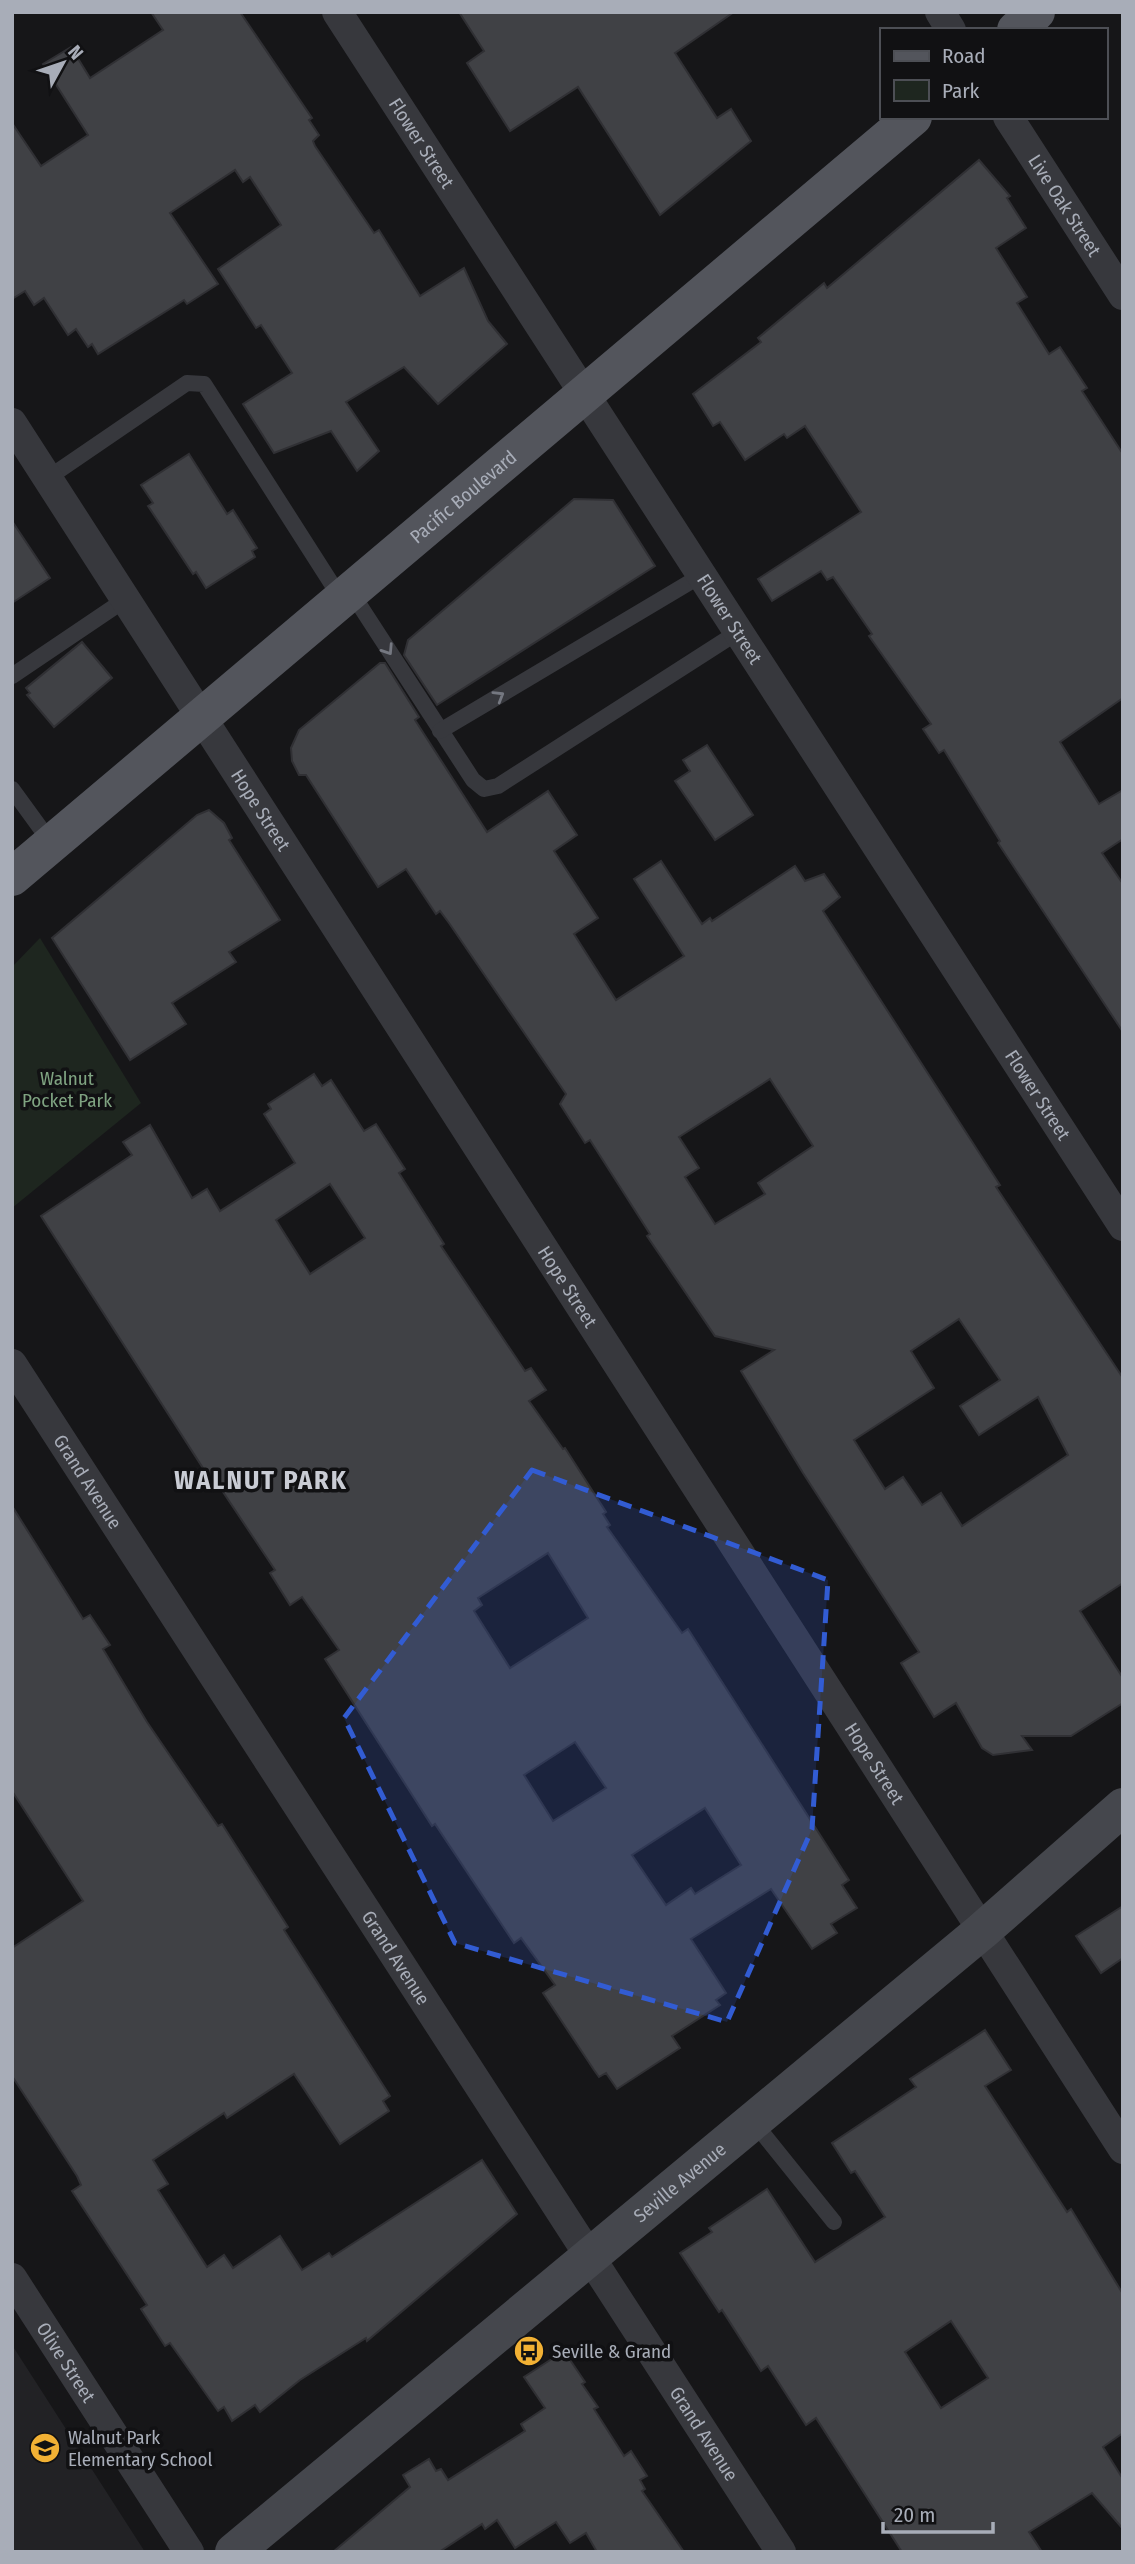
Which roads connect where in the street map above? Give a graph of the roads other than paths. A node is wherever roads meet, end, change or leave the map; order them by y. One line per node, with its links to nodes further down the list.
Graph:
1 (337, 12): 9 (street, Flower Street)
2 (940, 12): 4 (street)
3 (1036, 12): 5 (main road)
4 (950, 28)
5 (1018, 28)
6 (912, 119): 9 (main road, Pacific Boulevard)
7 (1009, 119): 8 (street, Live Oak Street)
8 (1123, 295)
9 (585, 394): 12 (street, Flower Street); 13 (main road, Pacific Boulevard)
10 (12, 423): 11 (street, Hope Street)
11 (48, 478): 13 (lane); 14 (street, Hope Street)
12 (702, 575): 15 (street, Flower Street); 18 (lane, one-way to 12)
13 (347, 596): 17 (main road, Pacific Boulevard); 18 (lane, one-way to 18)
14 (126, 599): 16 (lane); 17 (street, Hope Street)
15 (738, 632): 18 (lane); 22 (street, Flower Street)
16 (12, 676)
17 (203, 717): 20 (main road, Pacific Boulevard); 25 (street, Hope Street)
18 (440, 732)
19 (12, 789): 20 (lane)
20 (52, 844): 21 (main road, Pacific Boulevard)
21 (12, 877)
22 (1123, 1226)
23 (12, 1364): 29 (street, Grand Avenue)
24 (1123, 1807): 25 (street, Seville Avenue)
25 (982, 1931): 26 (street, Seville Avenue); 27 (street, Hope Street)
26 (752, 2120): 28 (lane); 29 (street, Seville Avenue)
27 (1123, 2149)
28 (834, 2222)
29 (587, 2256): 32 (street, Seville Avenue); 33 (street, Grand Avenue)
30 (17, 2294): 31 (street, Olive Street)
31 (189, 2552)
32 (234, 2552)
33 (781, 2552)

